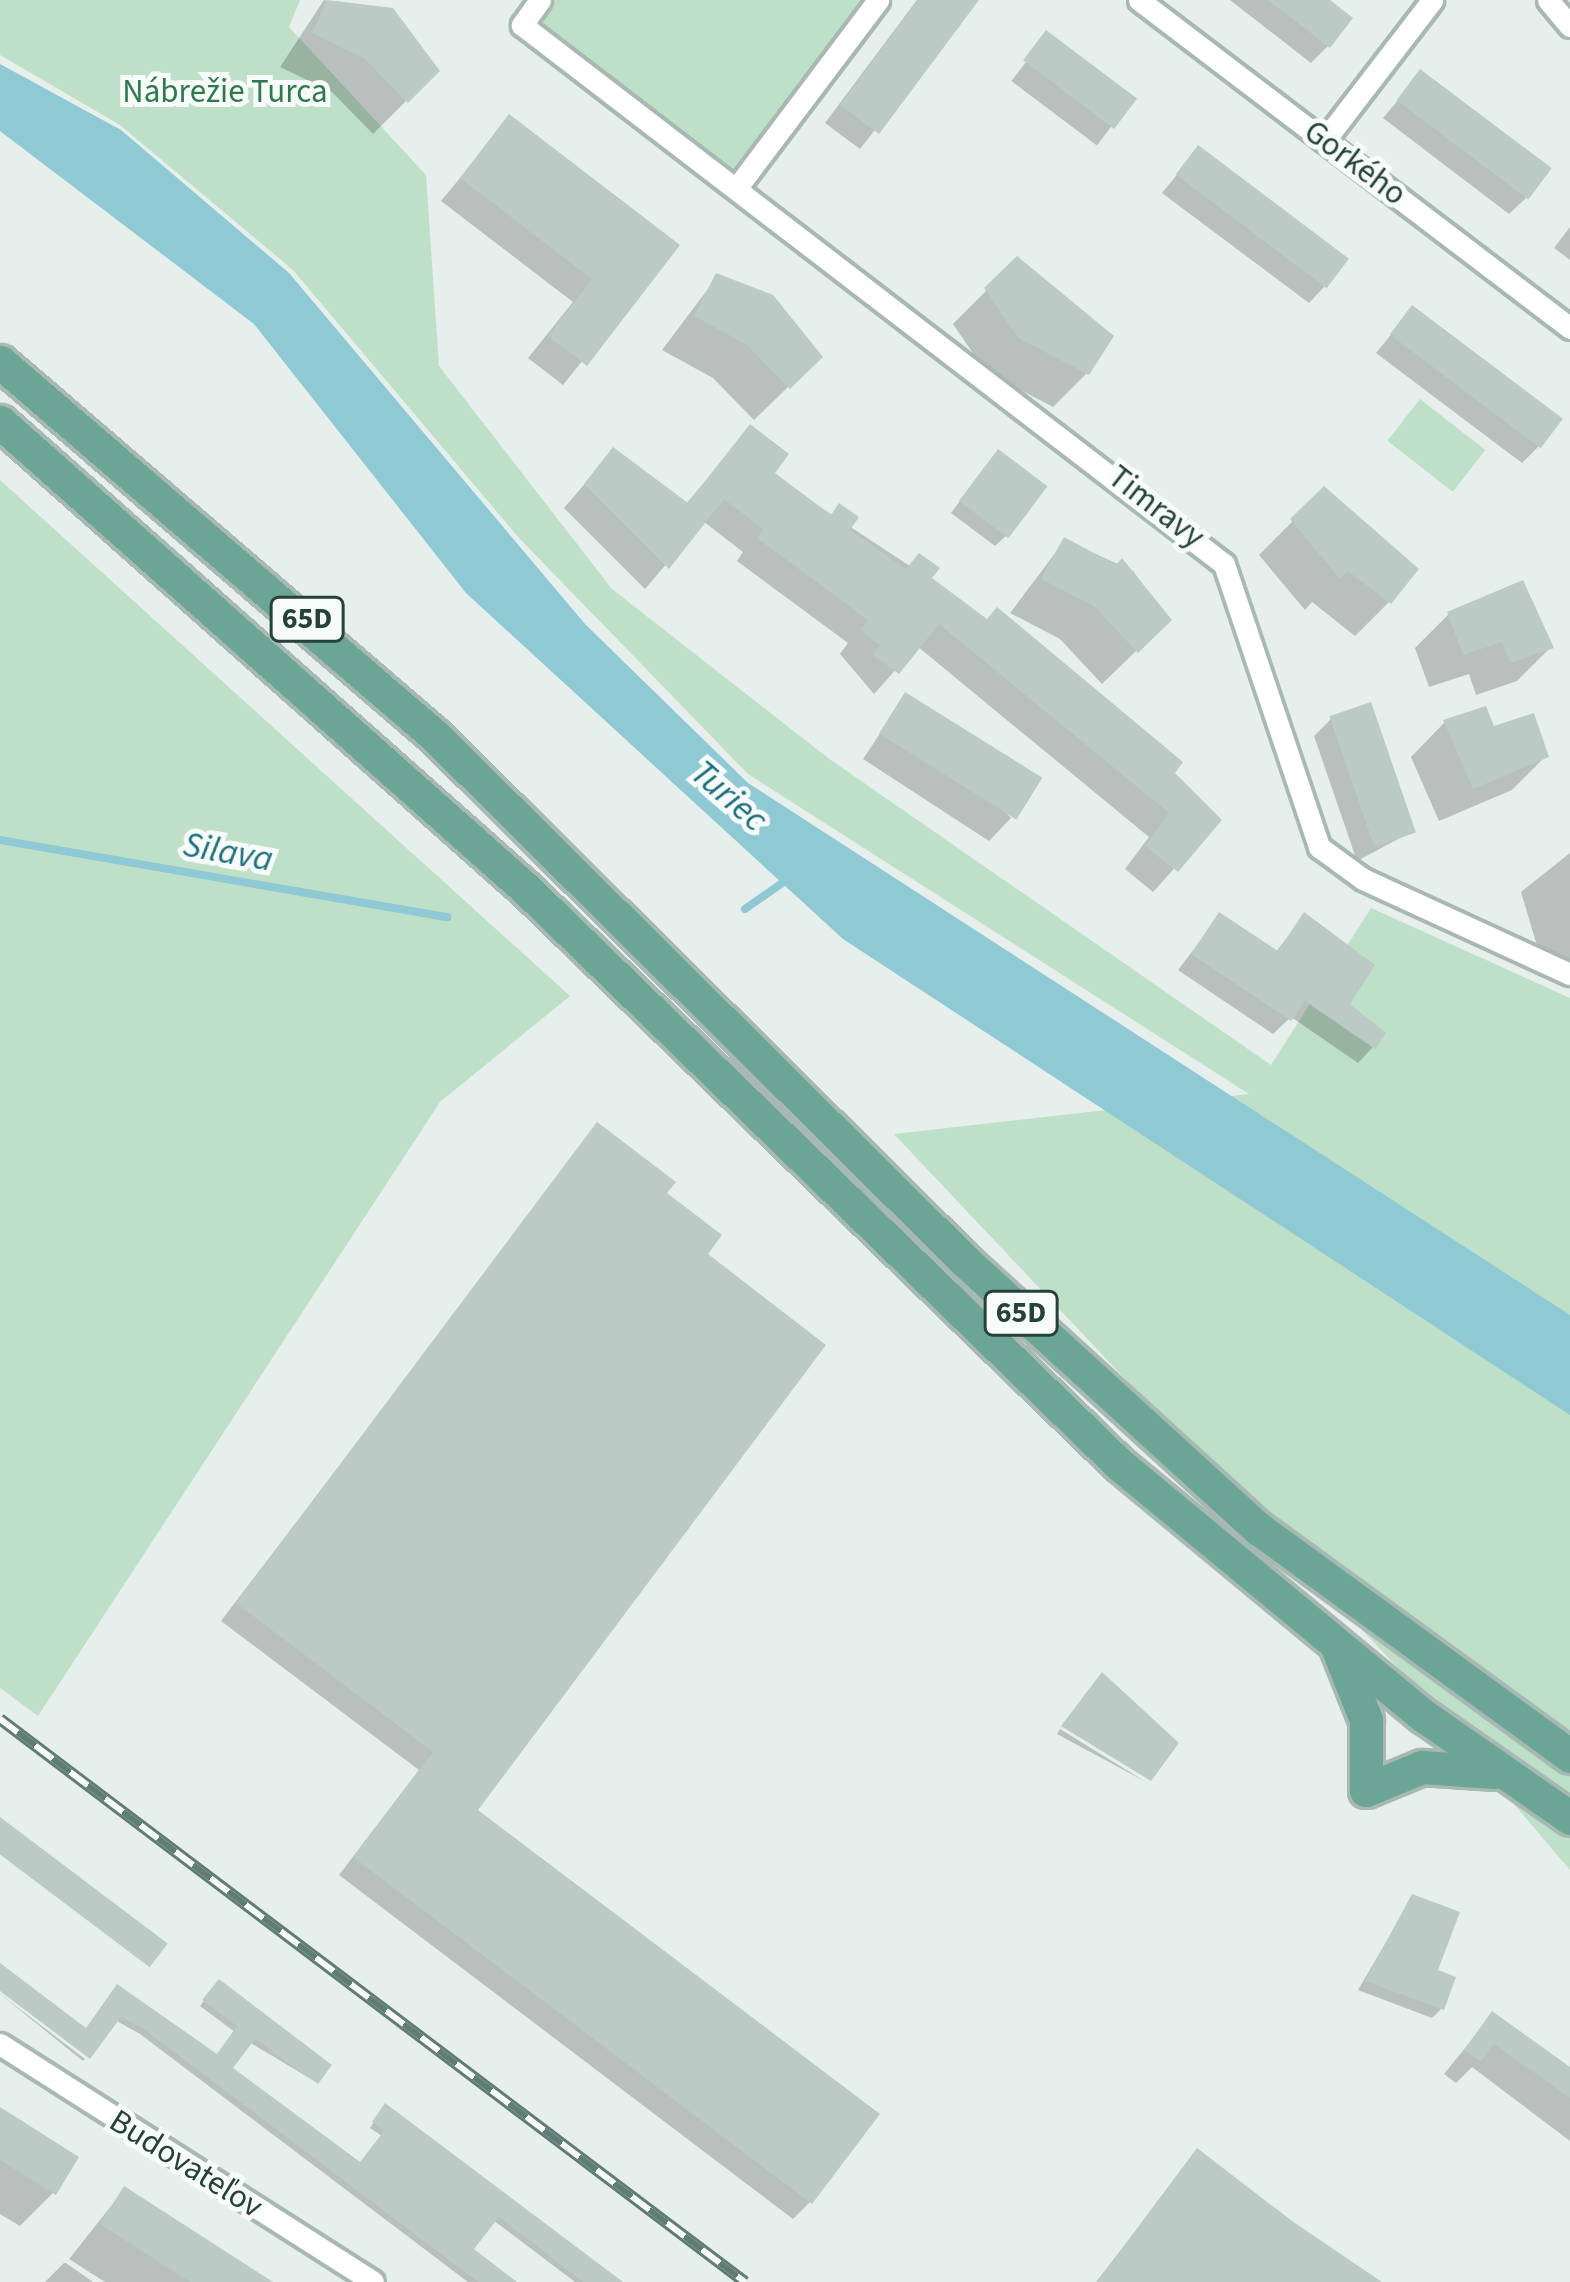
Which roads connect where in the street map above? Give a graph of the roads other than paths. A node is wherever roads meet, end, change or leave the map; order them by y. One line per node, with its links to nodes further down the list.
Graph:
1 (540, 0): 8 (street, Timravy)
2 (878, 0): 8 (street)
3 (1139, 0): 7 (street, Gorkého)
4 (1432, 0): 7 (street)
5 (1548, 0): 6 (street)
6 (1570, 26)
7 (1324, 141): 9 (street, Gorkého)
8 (738, 186): 12 (street, Timravy)
9 (1570, 328)
10 (0, 362): 14 (main road, 65D)
11 (0, 422): 13 (main road, 65D)
12 (1570, 974)
13 (1336, 1646): 15 (main road, 65D); 15 (main road)
14 (1570, 1756)
15 (1504, 1773): 16 (main road, 65D)
16 (1570, 1818)
17 (0, 2044): 18 (street, Budovateľov)
18 (373, 2282)

